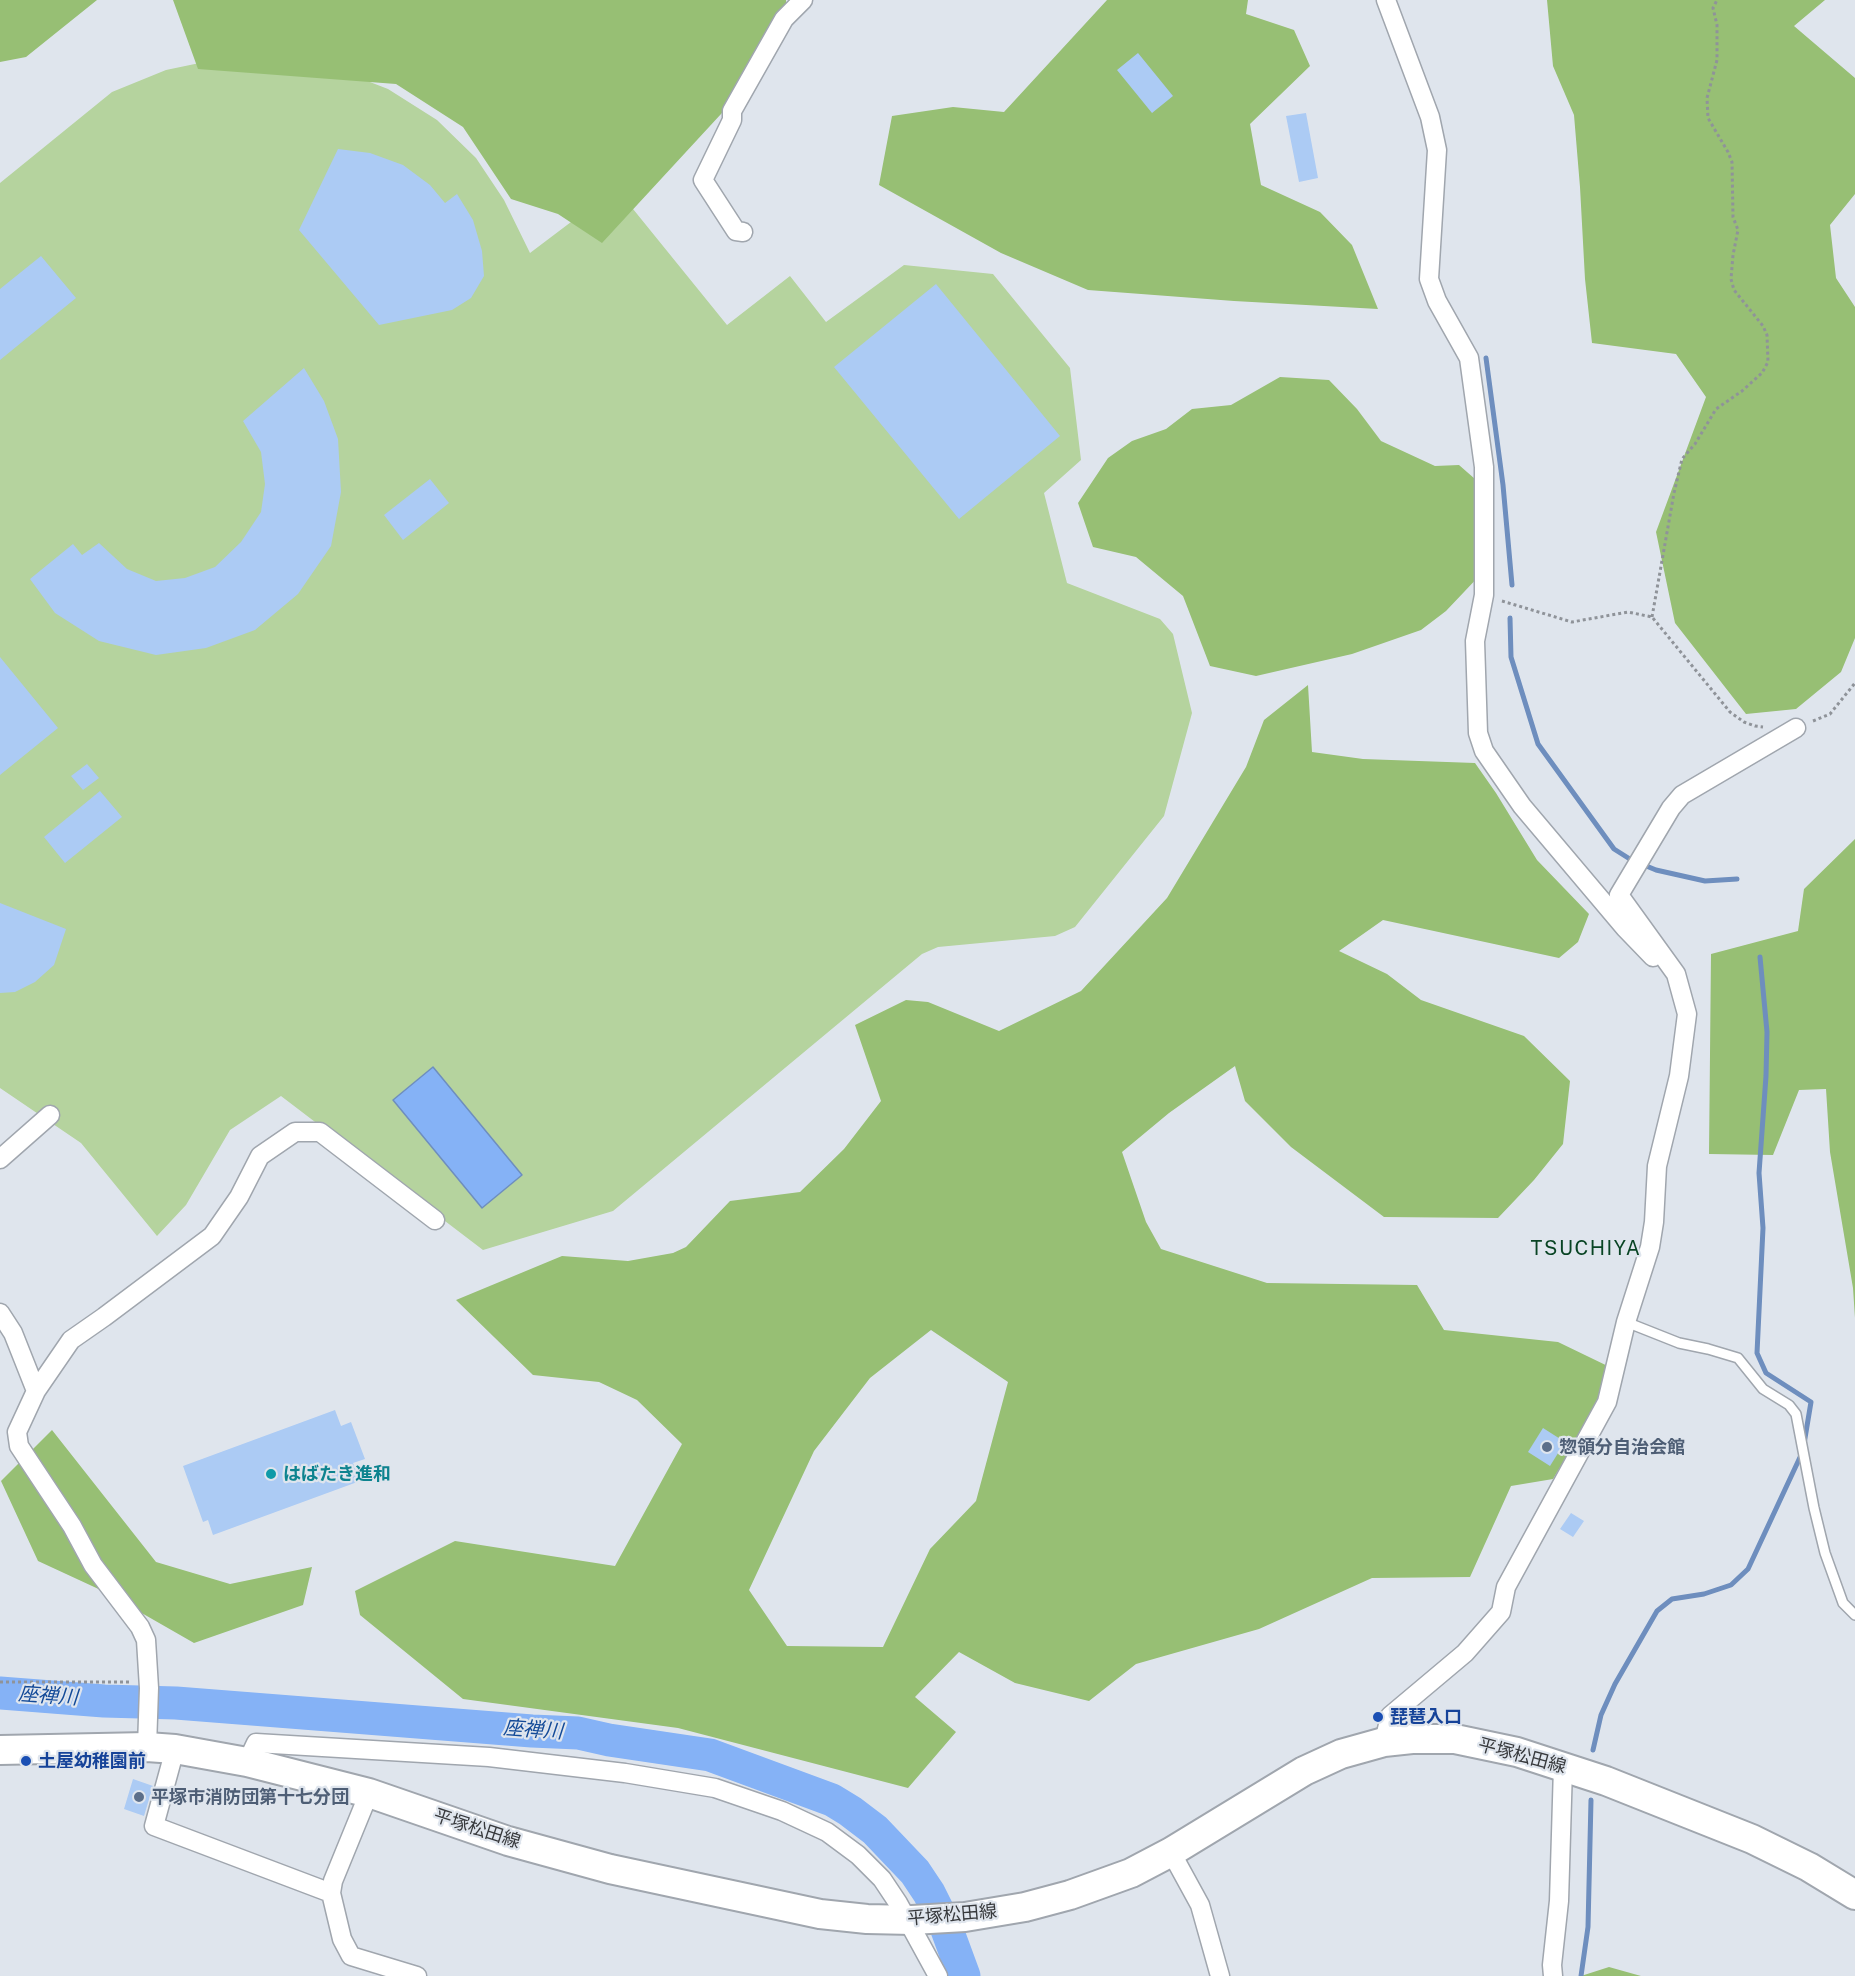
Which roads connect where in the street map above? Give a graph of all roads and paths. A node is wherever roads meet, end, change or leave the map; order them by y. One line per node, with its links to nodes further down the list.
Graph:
1 (803, 0): 4 (street)
2 (1386, 0): 5 (street)
3 (1717, 0): 6 (path)
4 (743, 232)
5 (1484, 595): 6 (path); 9 (street)
6 (1652, 617): 8 (path)
7 (1855, 683): 8 (path)
8 (1796, 728): 9 (street)
9 (1683, 1000): 14 (street)
10 (50, 1114): 11 (street)
11 (0, 1159)
12 (435, 1220): 16 (street)
13 (0, 1313): 15 (street)
14 (1626, 1322): 17 (lane); 20 (street)
15 (7, 1337): 16 (street)
16 (36, 1391): 19 (street)
17 (1855, 1615)
18 (0, 1682): 19 (path)
19 (148, 1685): 21 (street)
20 (1384, 1742): 24 (main road, 平塚松田線); 26 (main road, 平塚松田線)
21 (161, 1748): 22 (main road, 平塚松田線); 23 (main road, 平塚松田線); 27 (street)
22 (0, 1750)
23 (247, 1762): 25 (main road, 平塚松田線); 29 (street)
24 (1563, 1767): 28 (main road, 平塚松田線); 33 (street)
25 (369, 1793): 27 (street); 29 (main road, 平塚松田線)
26 (1171, 1852): 29 (main road, 平塚松田線); 32 (street)
27 (331, 1893): 30 (street)
28 (1855, 1895)
29 (909, 1920): 31 (street)
30 (417, 1976)
31 (938, 1976)
32 (1220, 1976)
33 (1553, 1976)

